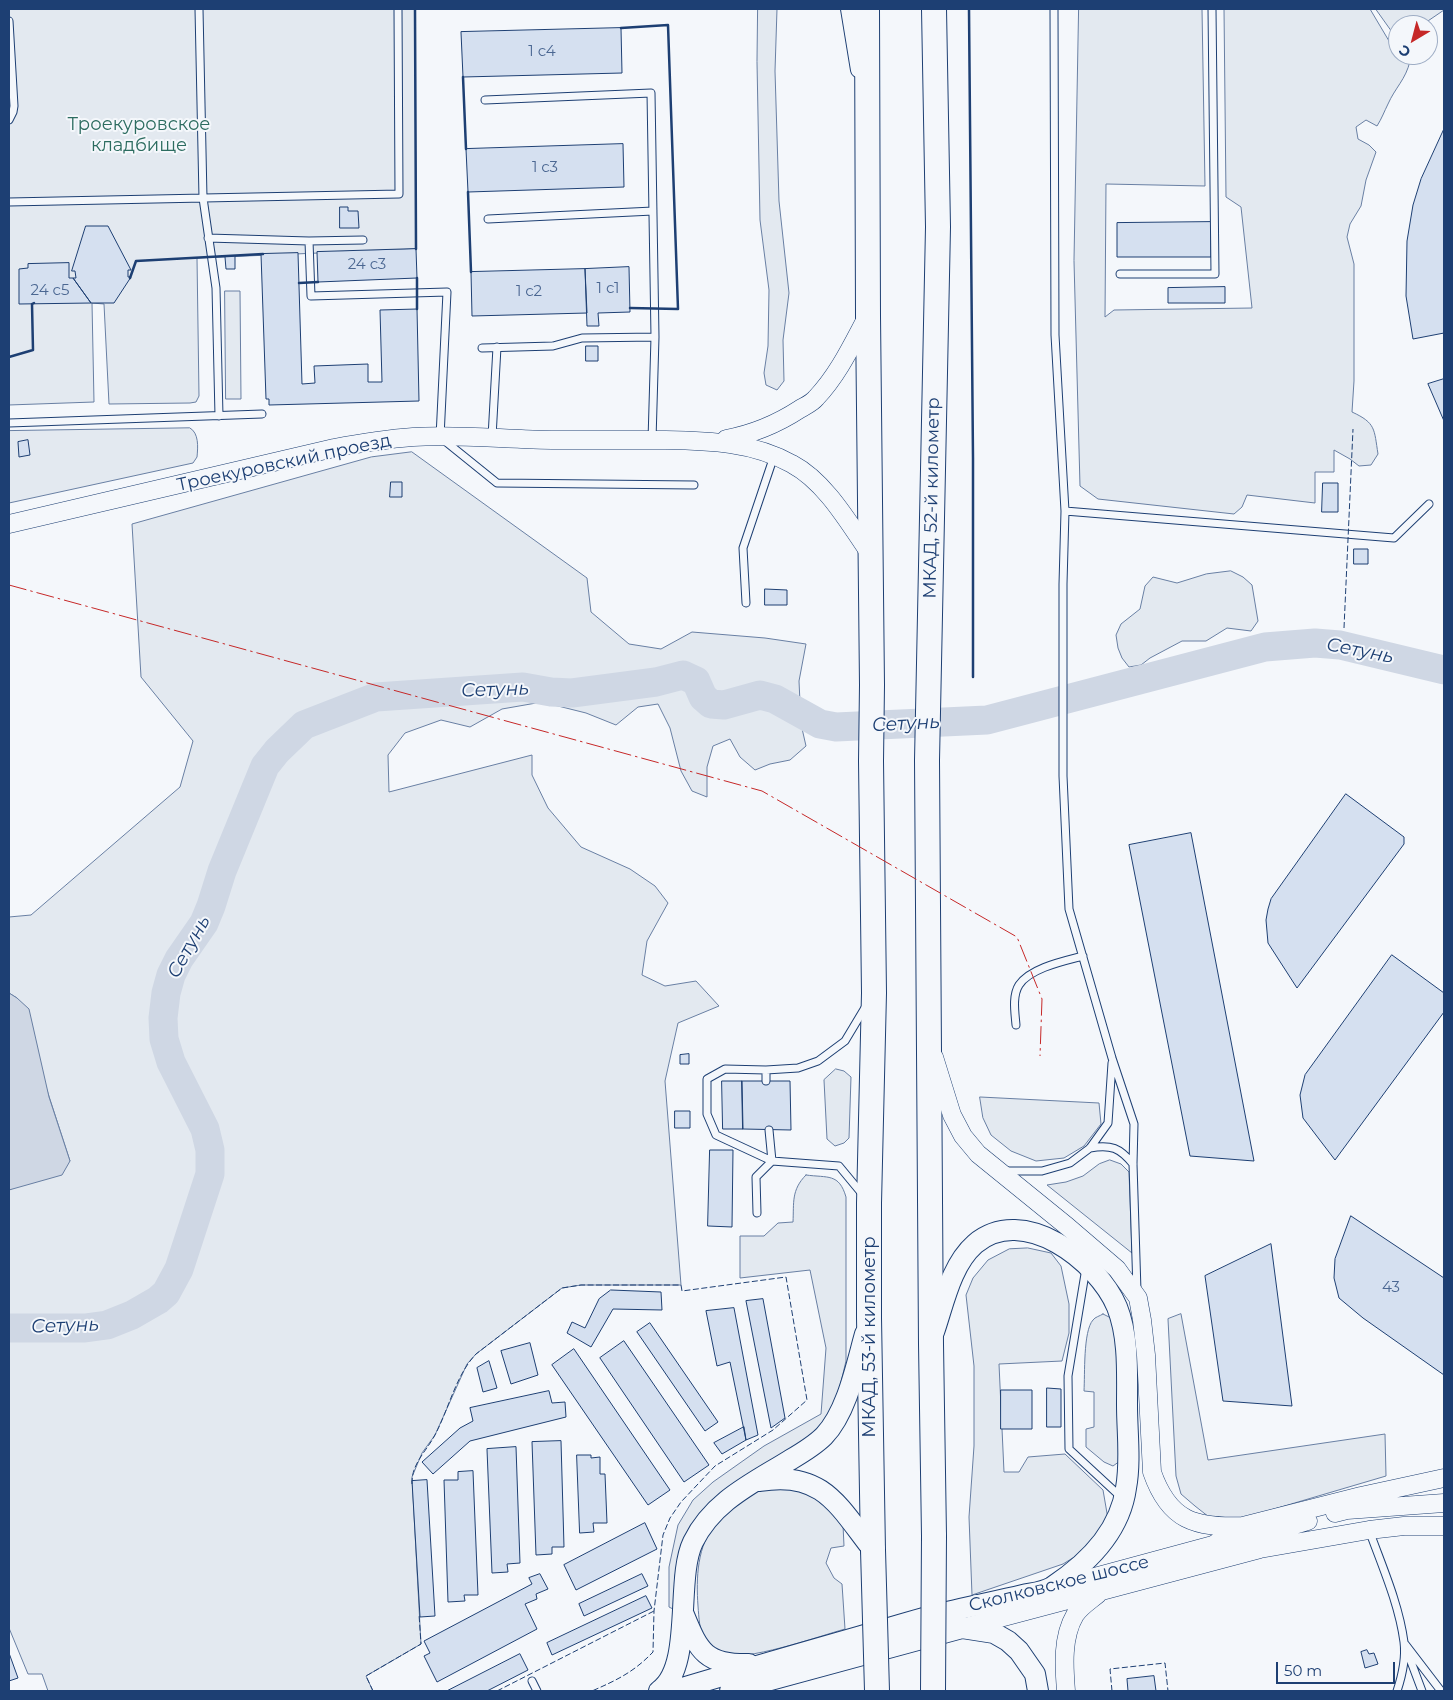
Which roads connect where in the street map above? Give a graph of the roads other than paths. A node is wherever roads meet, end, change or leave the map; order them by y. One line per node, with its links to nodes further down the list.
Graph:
1 (199, 9): 12 (lane)
2 (398, 9): 12 (lane)
3 (848, 9): 11 (street)
4 (867, 9): 11 (highway)
5 (934, 9): 41 (highway, МКАД, 52-й километр)
6 (1054, 9): 34 (lane)
7 (1212, 9): 19 (lane)
8 (9, 21): 10 (lane)
9 (485, 100): 14 (lane)
10 (9, 120)
11 (868, 122): 20 (highway)
12 (203, 198): 13 (lane); 16 (lane)
13 (9, 202)
14 (653, 211): 15 (lane); 21 (lane)
15 (488, 219)
16 (208, 238): 18 (lane); 25 (lane)
17 (363, 240): 18 (lane)
18 (309, 241): 27 (lane)
19 (1120, 274)
20 (868, 316): 30 (street, Троекуровский проезд); 36 (highway)
21 (655, 337): 23 (lane); 29 (lane)
22 (482, 348): 23 (lane)
23 (497, 348): 28 (lane)
24 (262, 414): 25 (lane)
25 (219, 416): 26 (lane)
26 (9, 423)
27 (440, 437): 28 (street, Троекуровский проезд); 32 (lane); 35 (street, Троекуровский проезд)
28 (492, 438): 29 (street, Троекуровский проезд)
29 (652, 440): 30 (street, Троекуровский проезд)
30 (713, 441): 31 (street, Троекуровский проезд)
31 (774, 455): 36 (street, Троекуровский проезд); 37 (lane)
32 (694, 486)
33 (1429, 504): 34 (lane)
34 (1065, 511): 38 (lane)
35 (9, 524)
36 (871, 555): 39 (highway)
37 (746, 603)
38 (1083, 956): 40 (lane); 42 (lane)
39 (874, 988): 43 (lane); 50 (highway, МКАД, 53-й километр)
40 (1016, 1025)
41 (929, 1040): 49 (street); 55 (highway)
42 (1112, 1058): 46 (lane); 48 (lane)
43 (766, 1070): 44 (lane); 47 (lane)
44 (766, 1081)
45 (769, 1130): 47 (lane)
46 (1090, 1148): 48 (lane); 49 (lane)
47 (772, 1161): 50 (lane); 51 (lane)
48 (1133, 1164): 53 (lane)
49 (998, 1171): 53 (street)
50 (869, 1203): 54 (highway, МКАД, 53-й километр)
51 (757, 1213)
52 (1087, 1266): 55 (main road); 58 (main road); 58 (lane)
53 (1138, 1298): 60 (street)
54 (869, 1318): 57 (main road); 65 (highway, МКАД, 53-й километр)
55 (931, 1344): 78 (highway, bridge)
56 (1444, 1478): 60 (street, Сколковское шоссе)
57 (755, 1481): 65 (main road); 68 (main road)
58 (1124, 1499): 66 (main road)
59 (1444, 1504): 63 (street); 64 (street)
60 (1243, 1526): 63 (street, Сколковское шоссе)
61 (1444, 1526): 62 (street, Сколковское шоссе)
62 (1369, 1530): 64 (street, Сколковское шоссе); 70 (lane)
63 (1213, 1545): 66 (street, Сколковское шоссе)
64 (1260, 1549): 67 (street, Сколковское шоссе)
65 (873, 1550): 77 (highway, МКАД, 53-й километр, bridge)
66 (1049, 1589): 71 (main road, Сколковское шоссе)
67 (1100, 1591): 69 (street, Сколковское шоссе); 80 (street)
68 (684, 1614): 71 (main road); 74 (main road)
69 (962, 1628): 76 (main road, Сколковское шоссе); 79 (main road)
70 (1404, 1643): 81 (lane); 82 (lane); 83 (lane)
71 (766, 1663): 75 (main road, Сколковское шоссе)
72 (532, 1681): 73 (lane)
73 (537, 1691)
74 (660, 1691)
75 (672, 1691)
76 (730, 1691)
77 (877, 1691)
78 (933, 1691)
79 (1038, 1691)
80 (1066, 1691)
81 (1397, 1691)
82 (1422, 1691)
83 (1441, 1691)

